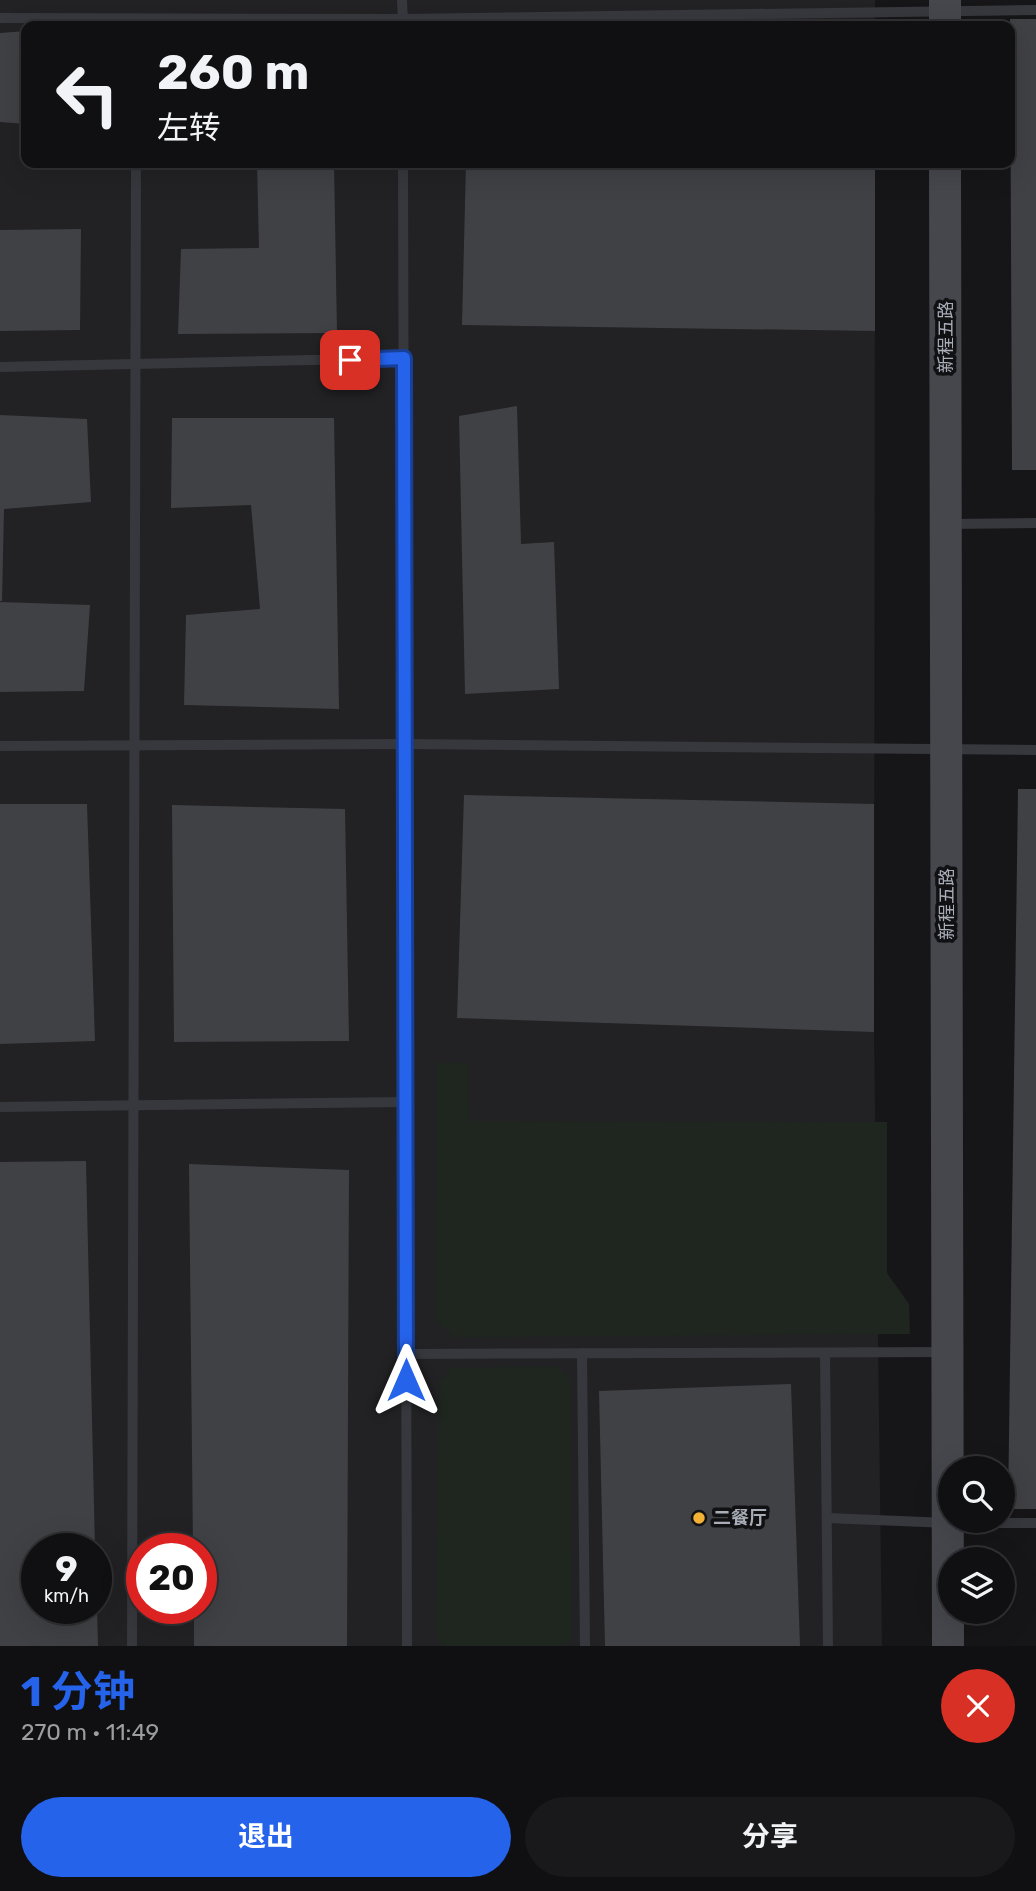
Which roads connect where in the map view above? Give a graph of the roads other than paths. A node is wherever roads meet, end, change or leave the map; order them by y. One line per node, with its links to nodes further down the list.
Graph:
1 (402, 0): 6 (lane)
2 (1036, 10): 3 (lane)
3 (945, 12): 7 (lane)
4 (0, 18): 5 (lane)
5 (82, 21)
6 (402, 21)
7 (501, 21)
8 (136, 168): 12 (lane)
9 (403, 168): 11 (lane)
10 (945, 168): 15 (street, 新程五路)
11 (404, 358): 12 (lane); 16 (lane)
12 (135, 364): 13 (lane); 17 (lane)
13 (0, 368)
14 (1036, 523): 15 (lane)
15 (946, 524): 19 (street, 新程五路)
16 (404, 744): 17 (lane); 19 (lane); 21 (lane)
17 (135, 745): 18 (lane); 22 (lane)
18 (0, 746)
19 (946, 750): 20 (lane); 24 (street, 新程五路)
20 (1036, 750)
21 (405, 1102): 22 (lane); 27 (lane)
22 (134, 1105): 23 (lane); 34 (lane)
23 (0, 1107)
24 (947, 1352): 26 (lane); 28 (street, 新程五路)
25 (582, 1353): 26 (lane); 27 (lane); 36 (lane)
26 (825, 1353): 29 (lane)
27 (406, 1354): 35 (lane)
28 (948, 1456)
29 (827, 1518): 30 (lane); 37 (lane)
30 (938, 1523)
31 (1015, 1523): 32 (lane)
32 (1036, 1523)
33 (948, 1533): 38 (street, 新程五路)
34 (132, 1646)
35 (407, 1646)
36 (585, 1646)
37 (828, 1646)
38 (948, 1646)

